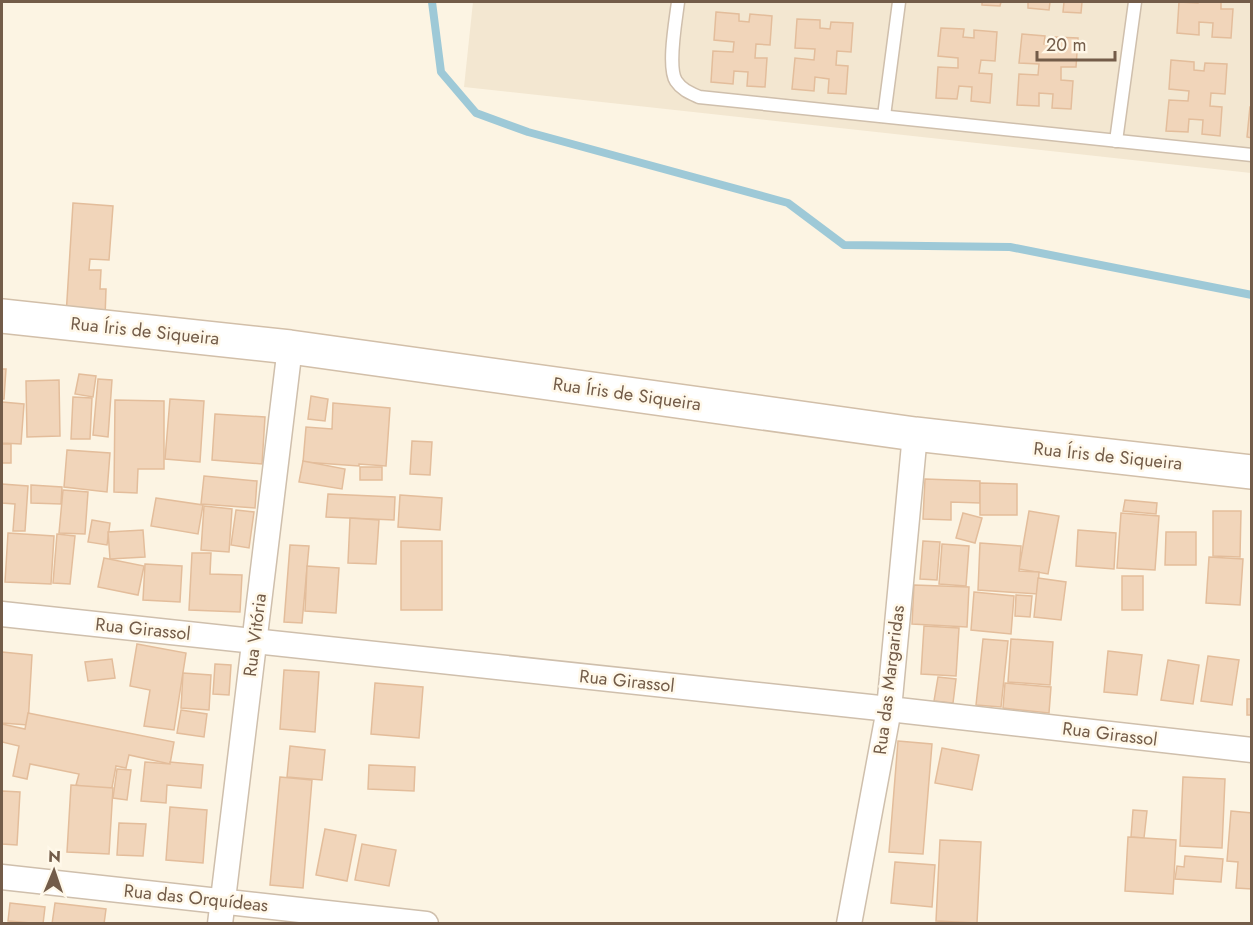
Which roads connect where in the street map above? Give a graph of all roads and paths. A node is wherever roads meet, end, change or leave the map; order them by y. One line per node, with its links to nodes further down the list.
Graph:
1 (678, 2): 4 (lane)
2 (900, 2): 4 (lane)
3 (1135, 2): 5 (lane)
4 (884, 116): 5 (lane)
5 (1116, 141): 6 (lane)
6 (1251, 155)
7 (2, 316): 8 (street, Rua Íris de Siqueira)
8 (290, 347): 9 (street, Rua Íris de Siqueira); 12 (street, Rua Vitória)
9 (915, 434): 10 (street, Rua Íris de Siqueira); 13 (street, Rua das Margaridas)
10 (1251, 472)
11 (2, 614): 12 (street, Rua Girassol)
12 (255, 641): 13 (street, Rua Girassol); 16 (street, Rua Vitória)
13 (889, 709): 14 (street, Rua Girassol); 18 (street, Rua das Margaridas)
14 (1251, 750)
15 (2, 877): 16 (street, Rua das Orquídeas)
16 (222, 912): 17 (street, Rua das Orquídeas)
17 (426, 924)
18 (849, 924)

